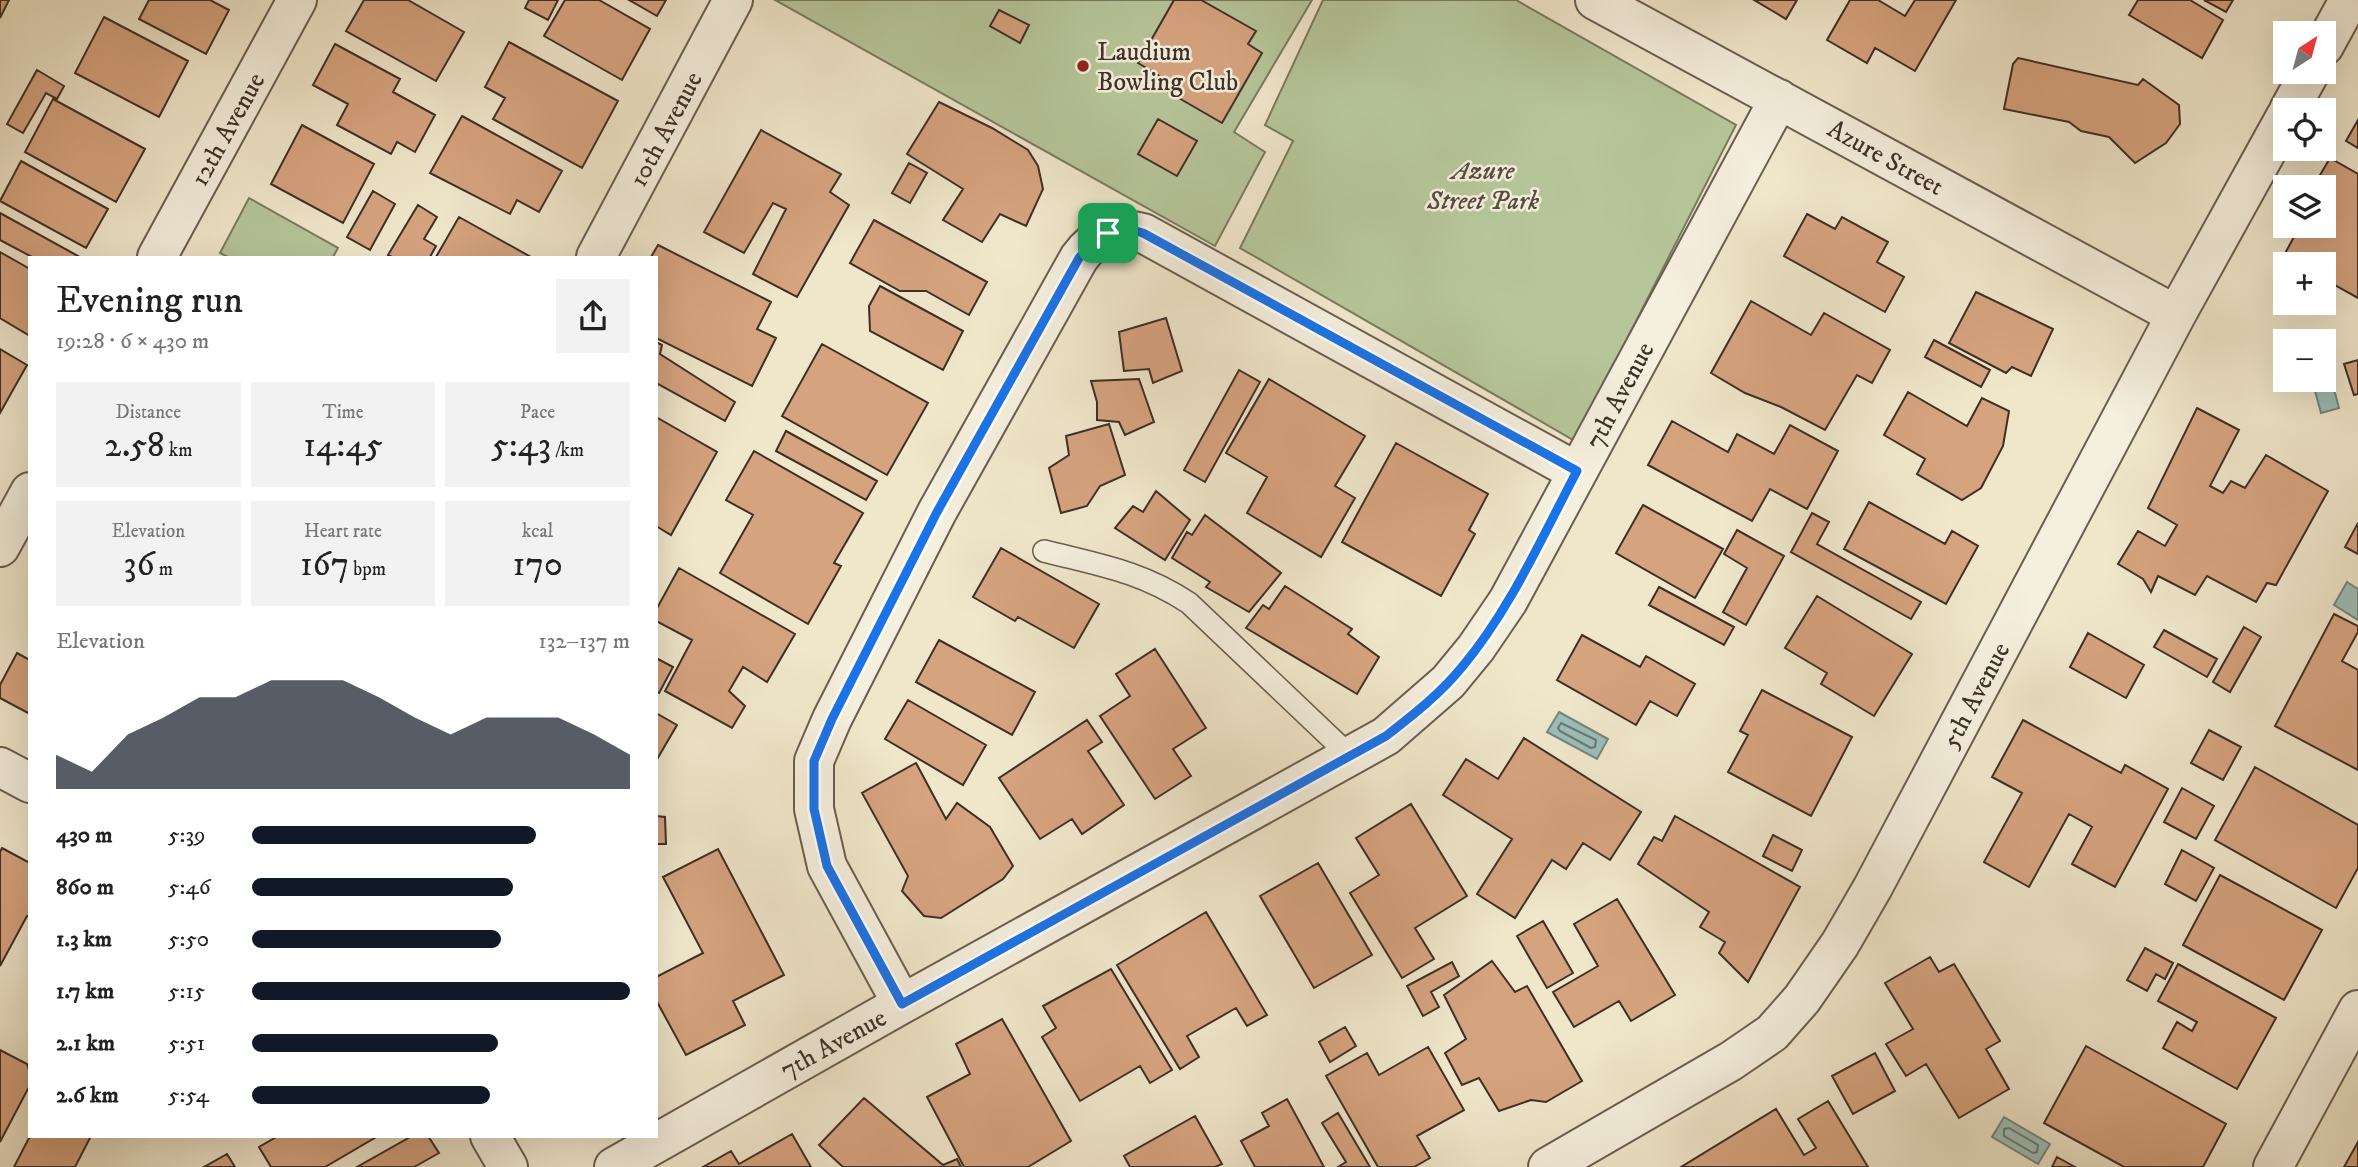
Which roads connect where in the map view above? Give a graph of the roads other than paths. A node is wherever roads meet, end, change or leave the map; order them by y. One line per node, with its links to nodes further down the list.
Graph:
1 (297, 0): 8 (street, 12th Avenue)
2 (733, 0): 9 (street, 10th Avenue)
3 (1595, 0): 6 (street, Azure Street)
4 (2349, 0): 5 (street)
5 (2336, 24)
6 (1779, 99): 10 (street, Azure Street); 11 (street, 7th Avenue)
7 (2273, 140): 10 (street, 5th Avenue)
8 (159, 256)
9 (598, 256)
10 (2176, 315): 23 (street, 5th Avenue)
11 (1577, 471): 15 (street, 7th Avenue); 18 (street)
12 (28, 496): 13 (street)
13 (0, 547)
14 (1044, 551): 15 (lane)
15 (1350, 756): 18 (street, 7th Avenue)
16 (0, 766): 17 (street)
17 (28, 782)
18 (902, 1004): 22 (street, 7th Avenue)
19 (2358, 1010): 24 (street)
20 (491, 1138): 21 (street)
21 (508, 1167)
22 (614, 1167)
23 (1548, 1167)
24 (2273, 1167)

